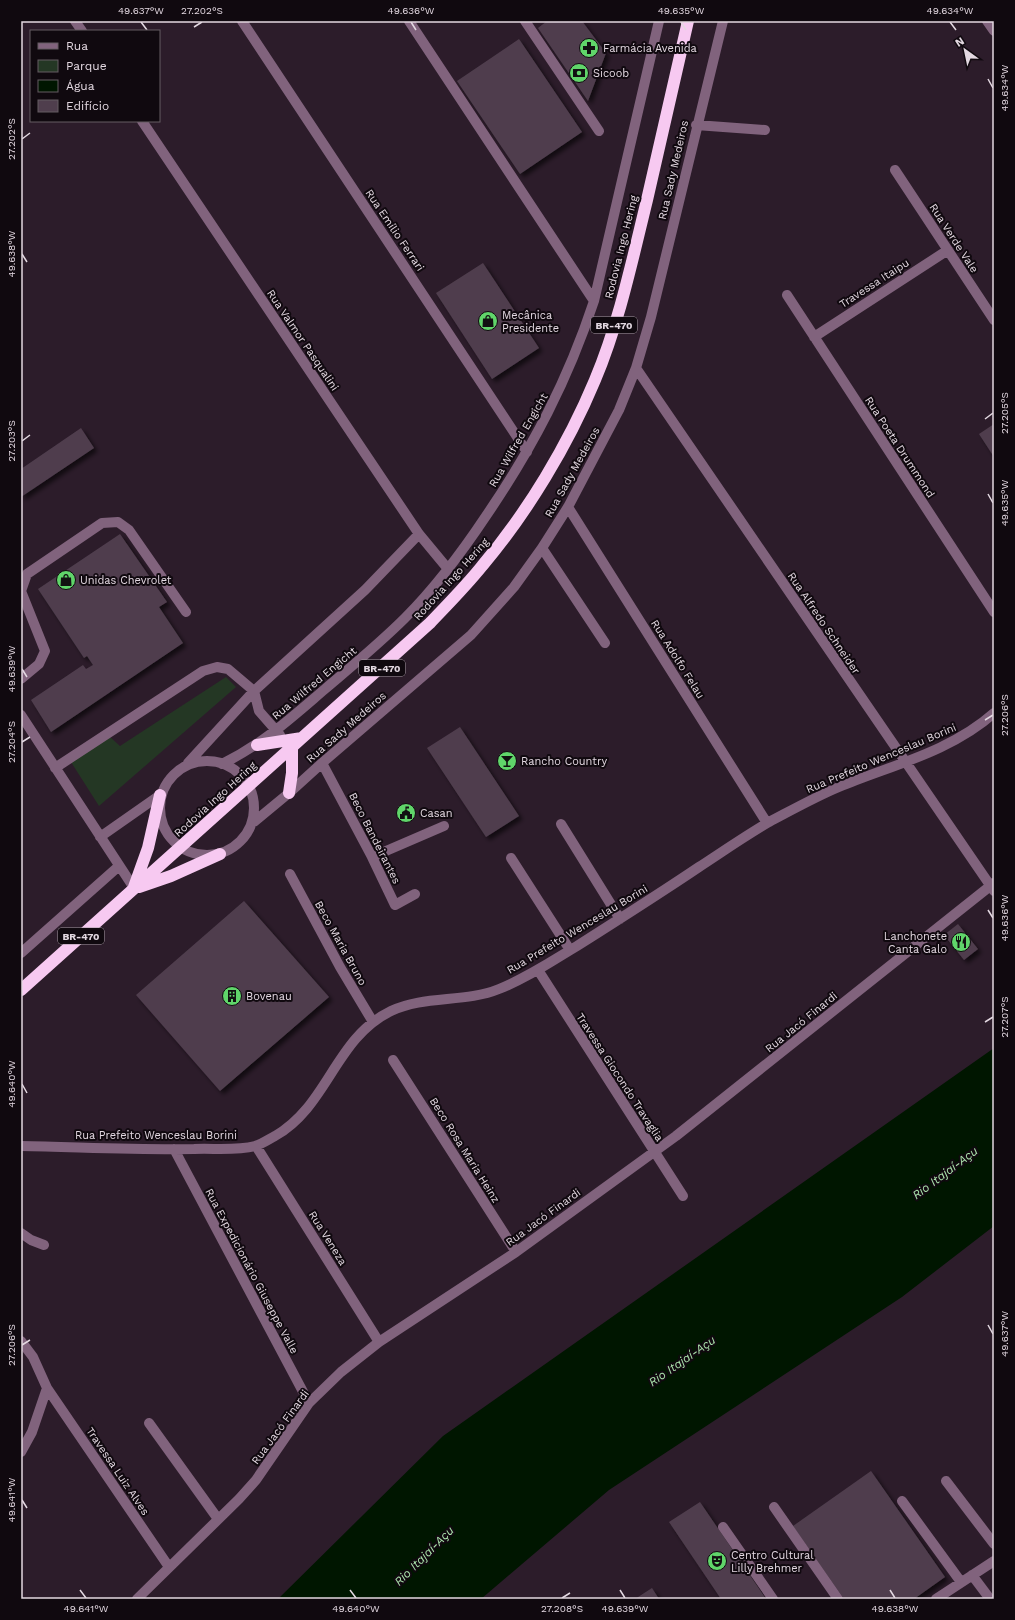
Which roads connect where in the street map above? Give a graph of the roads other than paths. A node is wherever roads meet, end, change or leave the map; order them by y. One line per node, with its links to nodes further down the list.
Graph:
1 (75, 21): 9 (street)
2 (242, 21): 22 (street, Rua Emílio Ferrari)
3 (409, 21): 18 (street)
4 (525, 21): 14 (street)
5 (659, 21): 18 (street, Rua Wilfred Engicht)
6 (688, 21): 36 (highway, Rodovia Ingo Hering / BR-470)
7 (723, 21): 12 (street, Rua Sady Medeiros)
8 (987, 21): 10 (street)
9 (81, 30)
10 (994, 31)
11 (143, 122): 24 (street, Rua Valmor Pasqualini)
12 (696, 125): 13 (street); 21 (street, Rua Sady Medeiros)
13 (765, 130)
14 (599, 131)
15 (895, 170): 16 (street, Rua Verde Vale)
16 (948, 250): 19 (street, Rua Verde Vale); 20 (street, Travessa Itaipu)
17 (787, 295): 20 (street, Rua Poeta Drummond)
18 (594, 301): 22 (street, Rua Wilfred Engicht)
19 (994, 320)
20 (814, 337): 29 (street, Rua Poeta Drummond)
21 (636, 368): 23 (street, Rua Sady Medeiros); 40 (street, Rua Alfredo Schneider)
22 (527, 452): 26 (street, Rua Wilfred Engicht)
23 (568, 507): 25 (street, Rua Sady Medeiros); 48 (street, Rua Adolfo Felau)
24 (419, 534): 26 (street, Rua Valmor Pasqualini); 32 (street)
25 (542, 548): 30 (street); 39 (street, Rua Sady Medeiros)
26 (448, 569): 35 (street, Rua Wilfred Engicht)
27 (21, 591): 28 (street); 31 (street)
28 (186, 612)
29 (994, 612)
30 (605, 643)
31 (21, 679)
32 (254, 691): 35 (street); 38 (street); 42 (street)
33 (994, 713): 40 (street, Rua Prefeito Wenceslau Borini)
34 (21, 715): 42 (street)
35 (276, 730): 36 (street); 37 (street, Rua Wilfred Engicht)
36 (288, 744): 37 (highway); 43 (highway, Rodovia Ingo Hering / BR-470); 44 (highway)
37 (257, 745): 41 (street, Rua Wilfred Engicht)
38 (188, 763): 41 (street); 45 (street)
39 (322, 763): 44 (street, Rua Sady Medeiros); 53 (street, Beco Bandeirantes)
40 (905, 763): 48 (street, Rua Prefeito Wenceslau Borini); 57 (street, Rua Alfredo Schneider)
41 (222, 764): 43 (street)
42 (55, 768): 50 (street)
43 (250, 785): 46 (street); 51 (highway, Rodovia Ingo Hering / BR-470)
44 (289, 793): 46 (street, Rua Sady Medeiros)
45 (160, 795): 50 (street); 51 (street); 58 (highway)
46 (254, 822): 52 (street)
47 (561, 824): 60 (street)
48 (767, 824): 60 (street, Rua Prefeito Wenceslau Borini)
49 (444, 826): 53 (street)
50 (100, 837): 55 (street)
51 (180, 848): 52 (street); 58 (highway, Rodovia Ingo Hering / BR-470)
52 (220, 854): 58 (highway)
53 (372, 858): 59 (street, Beco Bandeirantes)
54 (511, 858): 61 (street)
55 (119, 866): 58 (street); 62 (street)
56 (290, 874): 65 (street, Beco Maria Bruno)
57 (993, 887): 70 (street, Rua Jacó Finardi)
58 (134, 888): 64 (highway, Rodovia Ingo Hering / BR-470)
59 (415, 894)
60 (620, 919): 61 (street, Rua Prefeito Wenceslau Borini)
61 (570, 950): 63 (street, Rua Prefeito Wenceslau Borini)
62 (21, 953)
63 (538, 970): 65 (street, Rua Prefeito Wenceslau Borini); 70 (street, Travessa Giocondo Travaglia)
64 (23, 984)
65 (372, 1022): 68 (street, Rua Prefeito Wenceslau Borini)
66 (394, 1060): 74 (street, Beco Rosa Maria Heinz)
67 (21, 1146): 69 (street, Rua Prefeito Wenceslau Borini)
68 (256, 1146): 69 (street, Rua Prefeito Wenceslau Borini); 76 (street, Rua Veneza)
69 (174, 1149): 78 (street, Rua Expedicionário Giuseppe Valle)
70 (654, 1152): 71 (street, Travessa Giocondo Travaglia); 74 (street, Rua Jacó Finardi)
71 (682, 1196)
72 (21, 1233): 73 (street)
73 (44, 1245)
74 (516, 1252): 76 (street, Rua Jacó Finardi)
75 (21, 1341): 77 (street)
76 (379, 1342): 78 (street, Rua Jacó Finardi)
77 (47, 1388): 80 (street); 88 (street, Travessa Luiz Alves)
78 (309, 1403): 84 (street, Rua Jacó Finardi)
79 (149, 1423): 84 (street)
80 (21, 1452)
81 (946, 1481): 86 (street)
82 (902, 1501): 90 (street)
83 (774, 1507): 93 (street)
84 (218, 1519): 88 (street, Rua Jacó Finardi)
85 (723, 1527): 92 (street)
86 (994, 1544)
87 (994, 1561): 89 (street)
88 (169, 1567): 91 (street, Rua Jacó Finardi)
89 (972, 1576): 90 (street); 95 (street)
90 (962, 1582): 94 (street)
91 (137, 1599)
92 (773, 1599)
93 (838, 1599)
94 (936, 1599)
95 (990, 1599)

